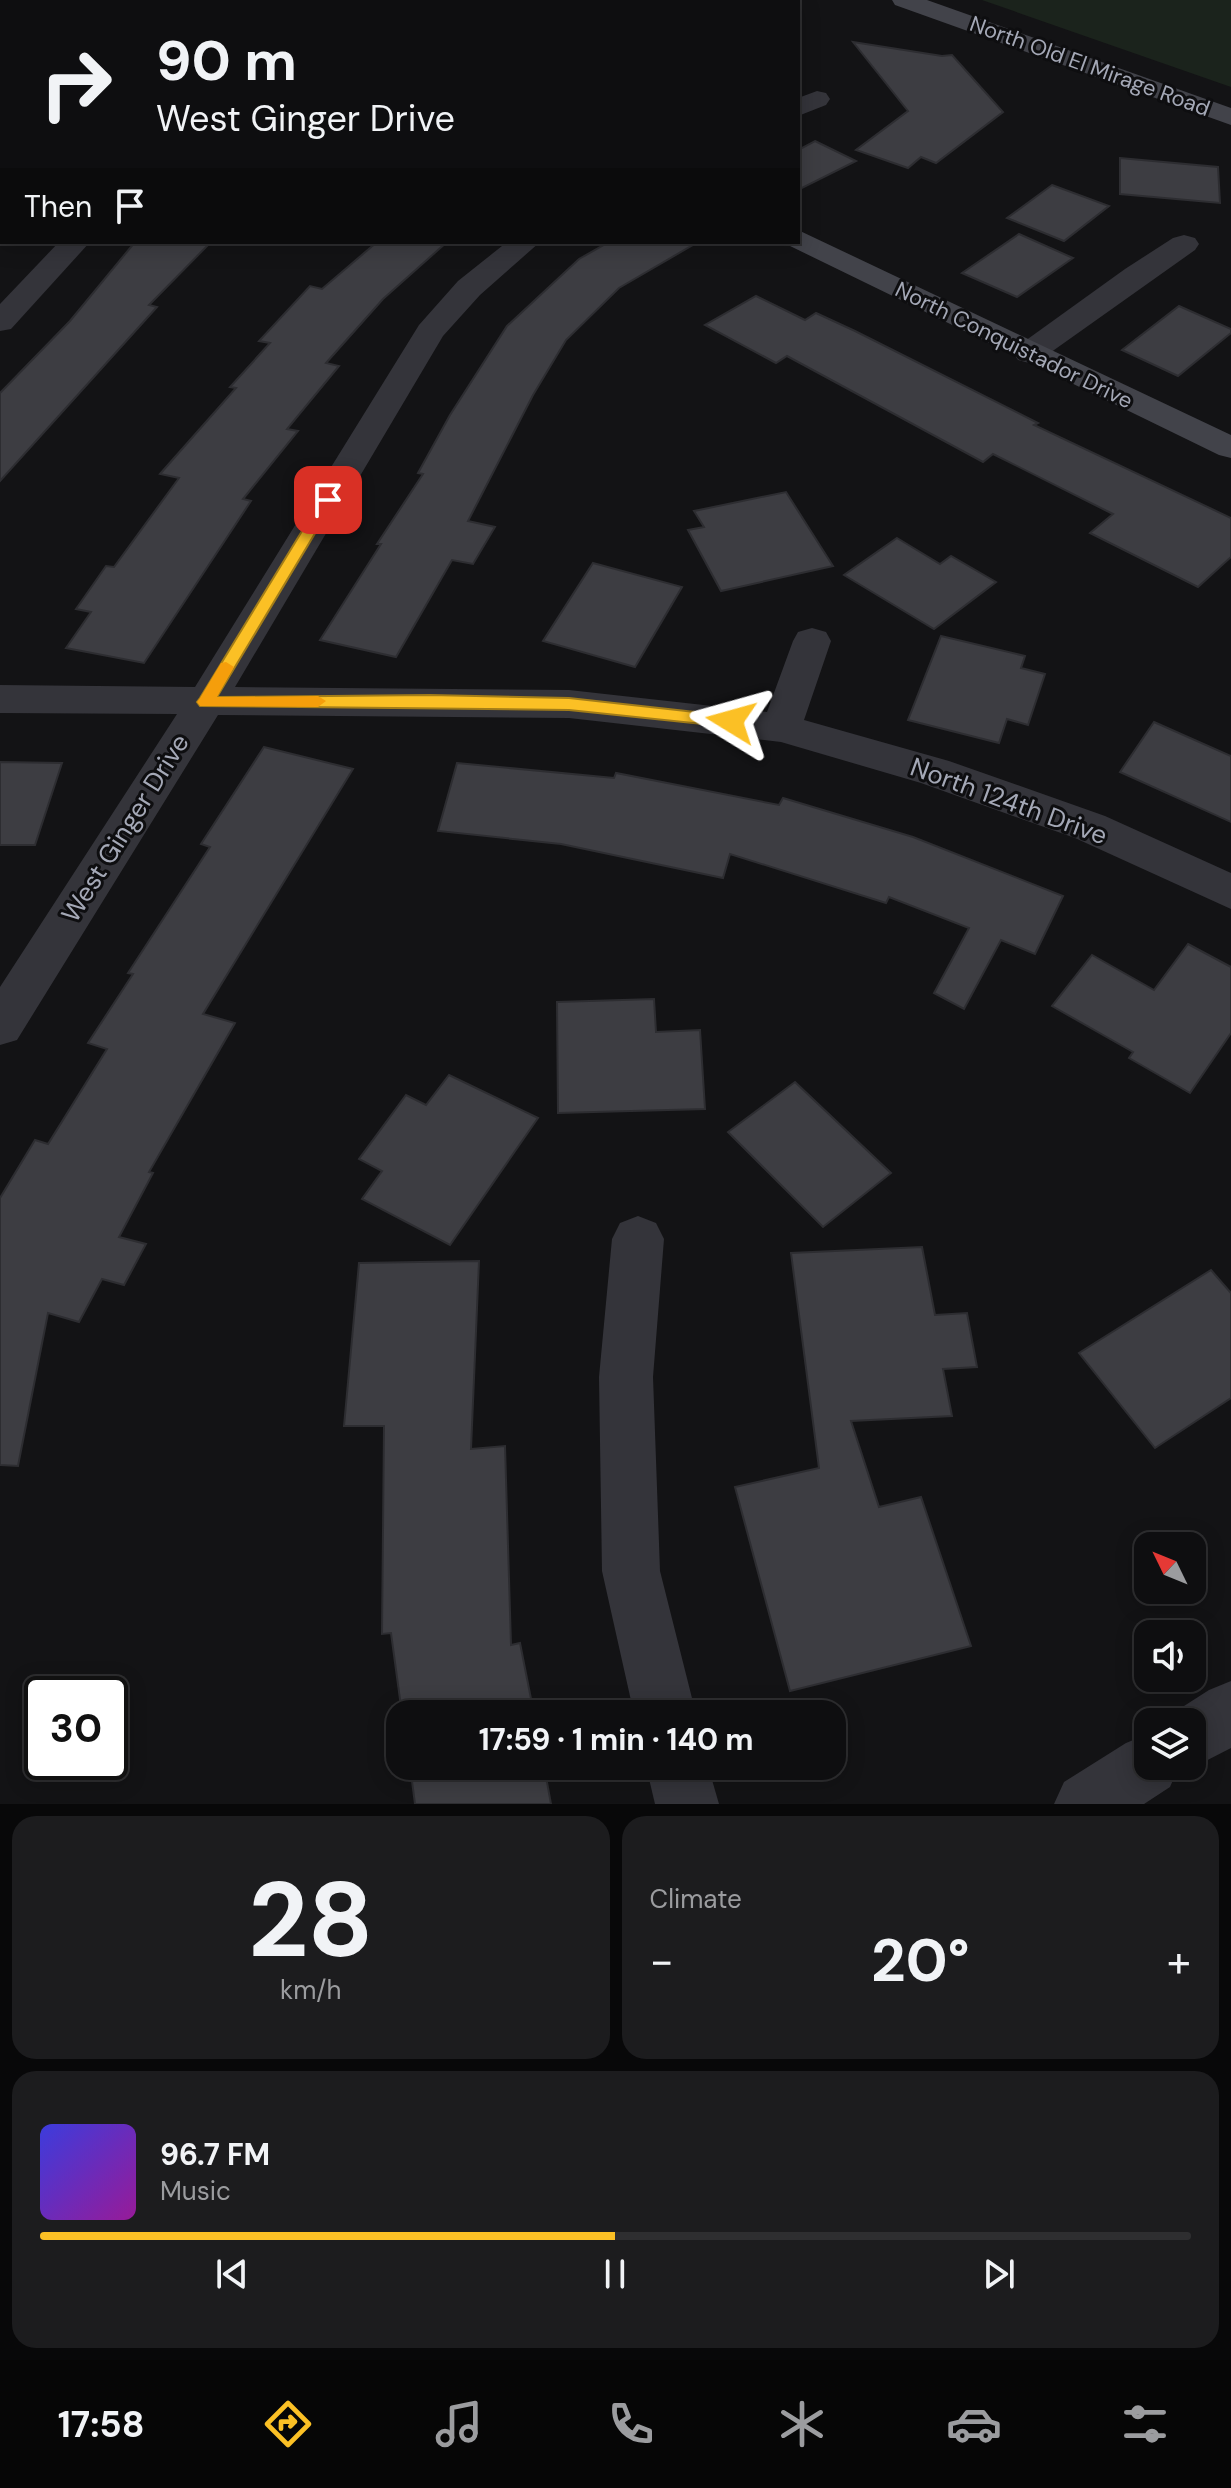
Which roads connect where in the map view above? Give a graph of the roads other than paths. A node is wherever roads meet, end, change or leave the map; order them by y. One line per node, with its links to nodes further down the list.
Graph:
1 (904, 0): 2 (street, North Old El Mirage Road)
2 (1231, 117)
3 (800, 240): 8 (street, North Conquistador Drive)
4 (73, 244): 7 (street)
5 (523, 244): 12 (street, West Ginger Drive)
6 (1184, 244): 8 (street)
7 (0, 322)
8 (1029, 353): 9 (street, North Conquistador Drive)
9 (1231, 448)
10 (812, 641): 13 (street)
11 (0, 699): 12 (street, North 124th Drive)
12 (206, 702): 13 (street, North 124th Drive); 15 (street, West Ginger Drive)
13 (781, 728): 14 (street, North 124th Drive)
14 (1231, 892)
15 (0, 1026)
16 (638, 1239): 17 (street)
17 (662, 1700)
18 (1231, 1712): 19 (street)
19 (1206, 1728)
20 (1134, 1774): 23 (street)
21 (681, 1780): 22 (street)
22 (687, 1804)
23 (1086, 1804)

